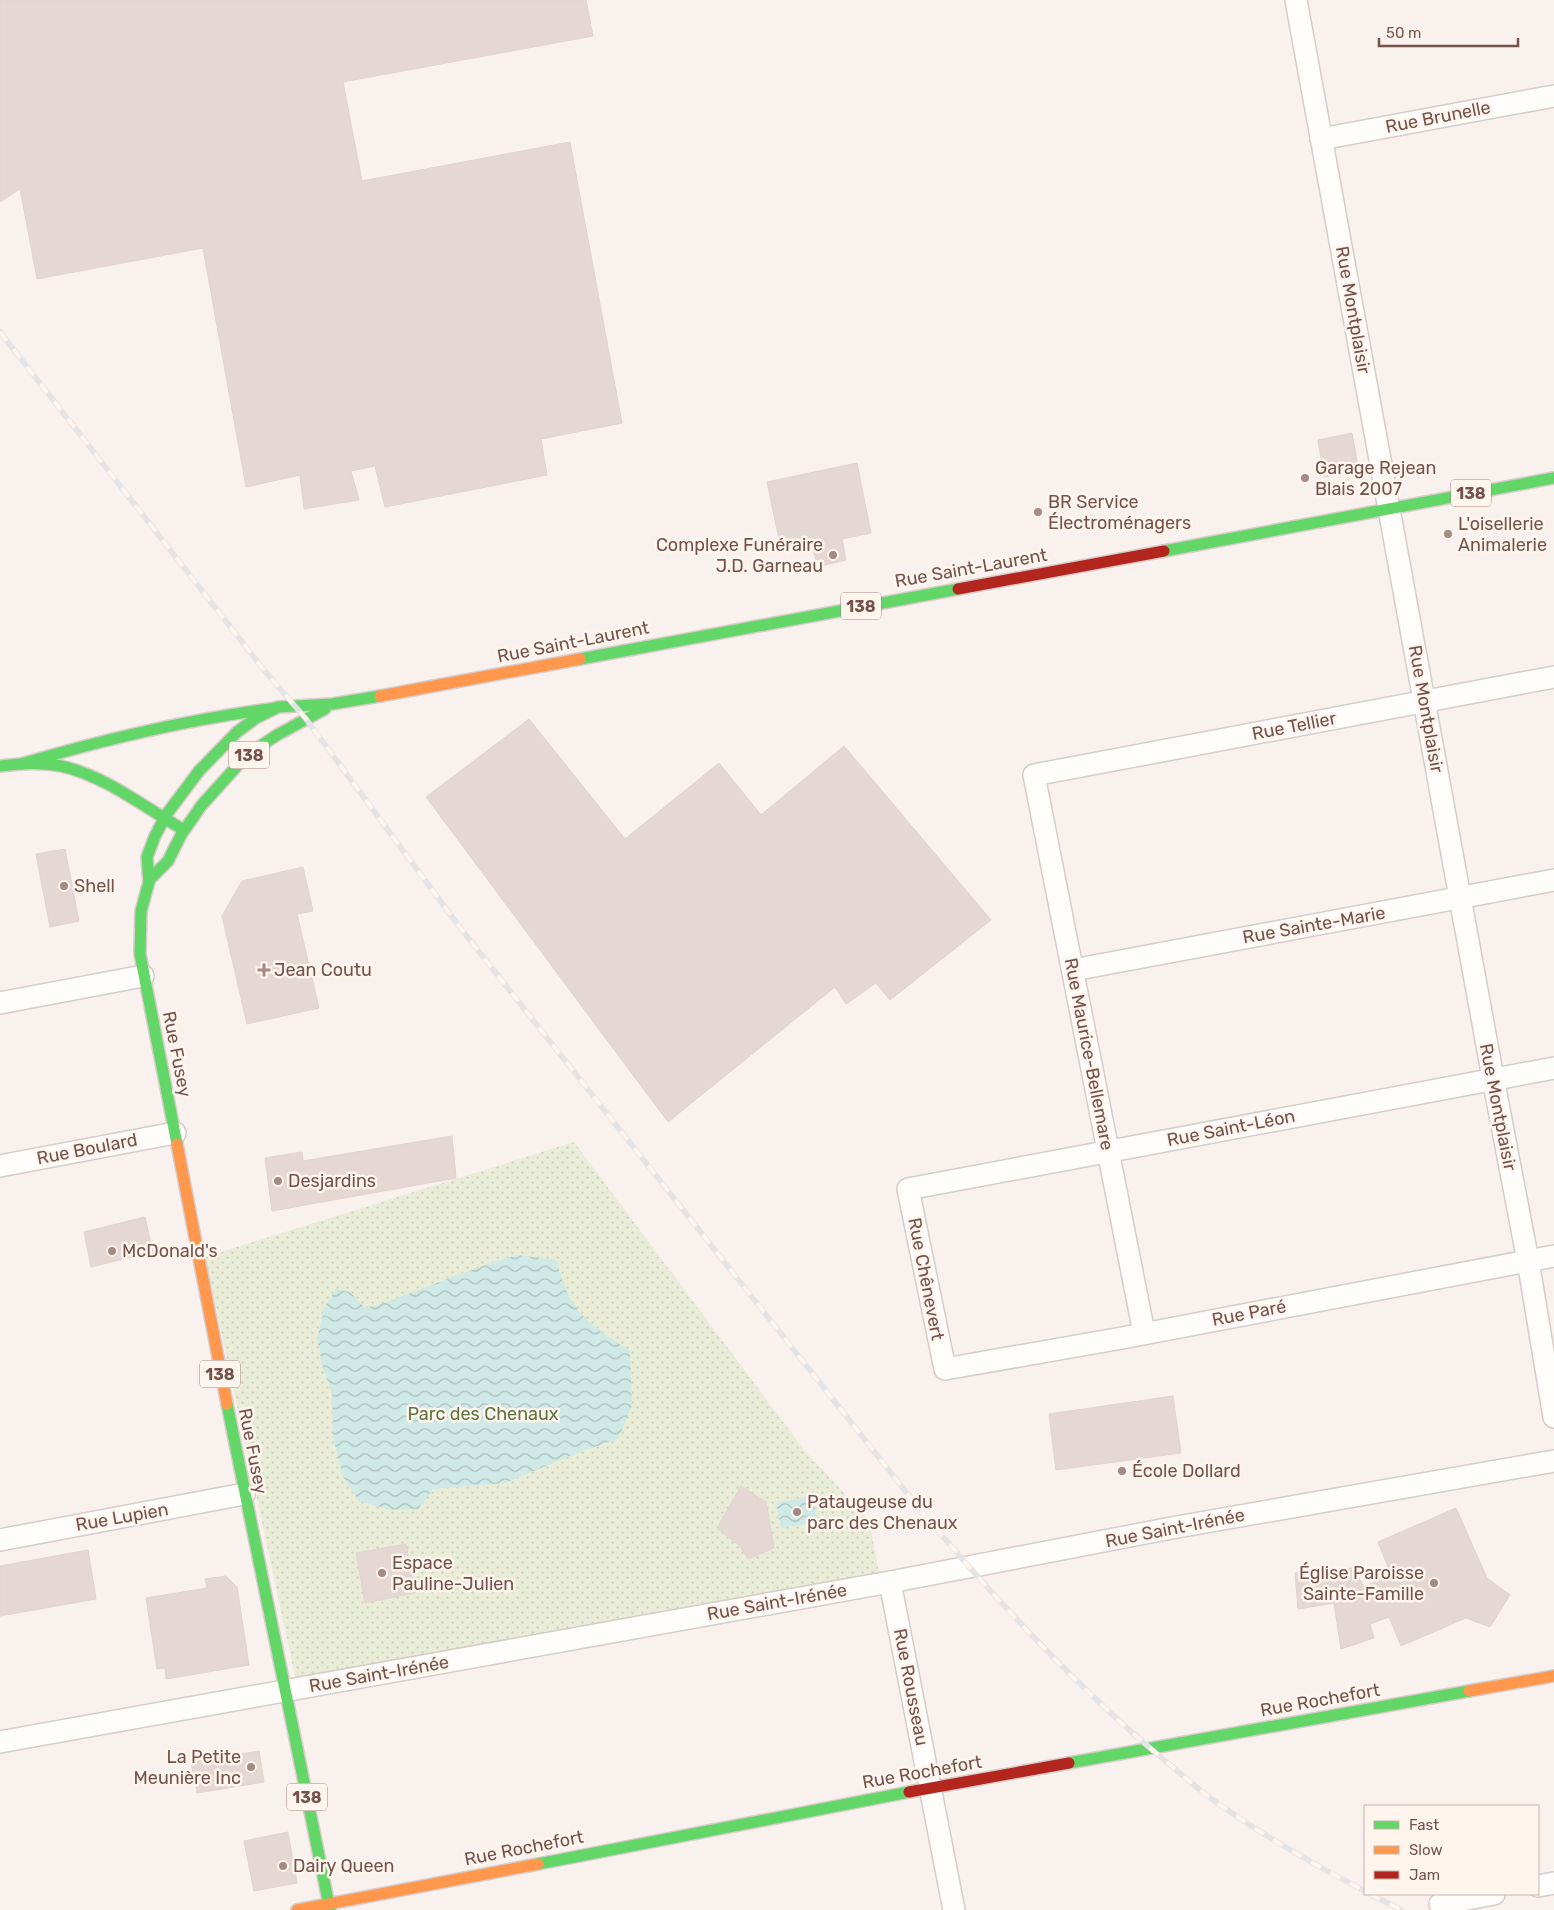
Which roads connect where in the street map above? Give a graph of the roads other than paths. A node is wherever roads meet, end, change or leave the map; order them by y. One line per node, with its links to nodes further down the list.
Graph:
1 (1296, 0): 3 (street, Rue Montplaisir)
2 (1554, 96): 3 (street, Rue Brunelle)
3 (1321, 139): 5 (street, Rue Montplaisir)
4 (1554, 478): 5 (main road, Rue Saint-Laurent / 138)
5 (1389, 509): 7 (street, Rue Montplaisir); 8 (main road, Rue Saint-Laurent / 138)
6 (1554, 677): 7 (street, Rue Tellier)
7 (1424, 701): 12 (street, Rue Tellier); 17 (street, Rue Montplaisir)
8 (334, 704): 9 (main road, Rue Saint-Laurent / 138); 14 (main road, Rue Fusey / 138)
9 (276, 708): 10 (main road, Rue Saint-Laurent); 13 (main road, Rue Fusey / 138)
10 (22, 764): 11 (main road); 13 (main road)
11 (0, 766)
12 (1034, 775): 18 (street, Rue Maurice-Bellemare)
13 (164, 820): 14 (main road); 15 (main road, Rue Fusey / 138)
14 (184, 830): 15 (main road, Rue Fusey / 138)
15 (149, 880): 19 (main road, Rue Fusey / 138)
16 (1554, 880): 17 (street, Rue Sainte-Marie)
17 (1460, 897): 18 (street, Rue Sainte-Marie); 22 (street, Rue Montplaisir)
18 (1074, 970): 24 (street, Rue Maurice-Bellemare)
19 (143, 976): 20 (street); 23 (main road, Rue Fusey / 138)
20 (0, 1003)
21 (1554, 1068): 22 (street, Rue Saint-Léon)
22 (1492, 1078): 24 (street, Rue Saint-Léon); 28 (street, Rue Montplaisir)
23 (175, 1133): 25 (street, Rue Boulard); 33 (main road, Rue Fusey / 138)
24 (1108, 1151): 26 (street, Rue Saint-Léon); 29 (street, Rue Maurice-Bellemare)
25 (0, 1166)
26 (908, 1189): 30 (street, Rue Chênevert)
27 (1554, 1256): 28 (street, Rue Paré)
28 (1528, 1261): 29 (street, Rue Paré); 31 (street, Rue Montplaisir)
29 (1144, 1333): 30 (street, Rue Paré)
30 (945, 1369)
31 (1554, 1417)
32 (1554, 1461): 35 (street, Rue Saint-Irénée)
33 (244, 1494): 34 (street, Rue Lupien); 37 (main road, Rue Fusey / 138)
34 (0, 1540)
35 (890, 1582): 37 (street, Rue Saint-Irénée); 39 (street, Rue Rousseau)
36 (1554, 1676): 39 (main road, Rue Rochefort)
37 (286, 1691): 38 (street, Rue Saint-Irénée); 44 (main road, Rue Fusey / 138)
38 (0, 1742)
39 (931, 1789): 44 (main road, Rue Rochefort); 46 (street, Rue Rousseau)
40 (1554, 1883): 41 (street)
41 (1539, 1886)
42 (1489, 1895): 43 (street)
43 (1440, 1904)
44 (329, 1907): 45 (main road, Rue Rochefort)
45 (297, 1910)
46 (954, 1910)

